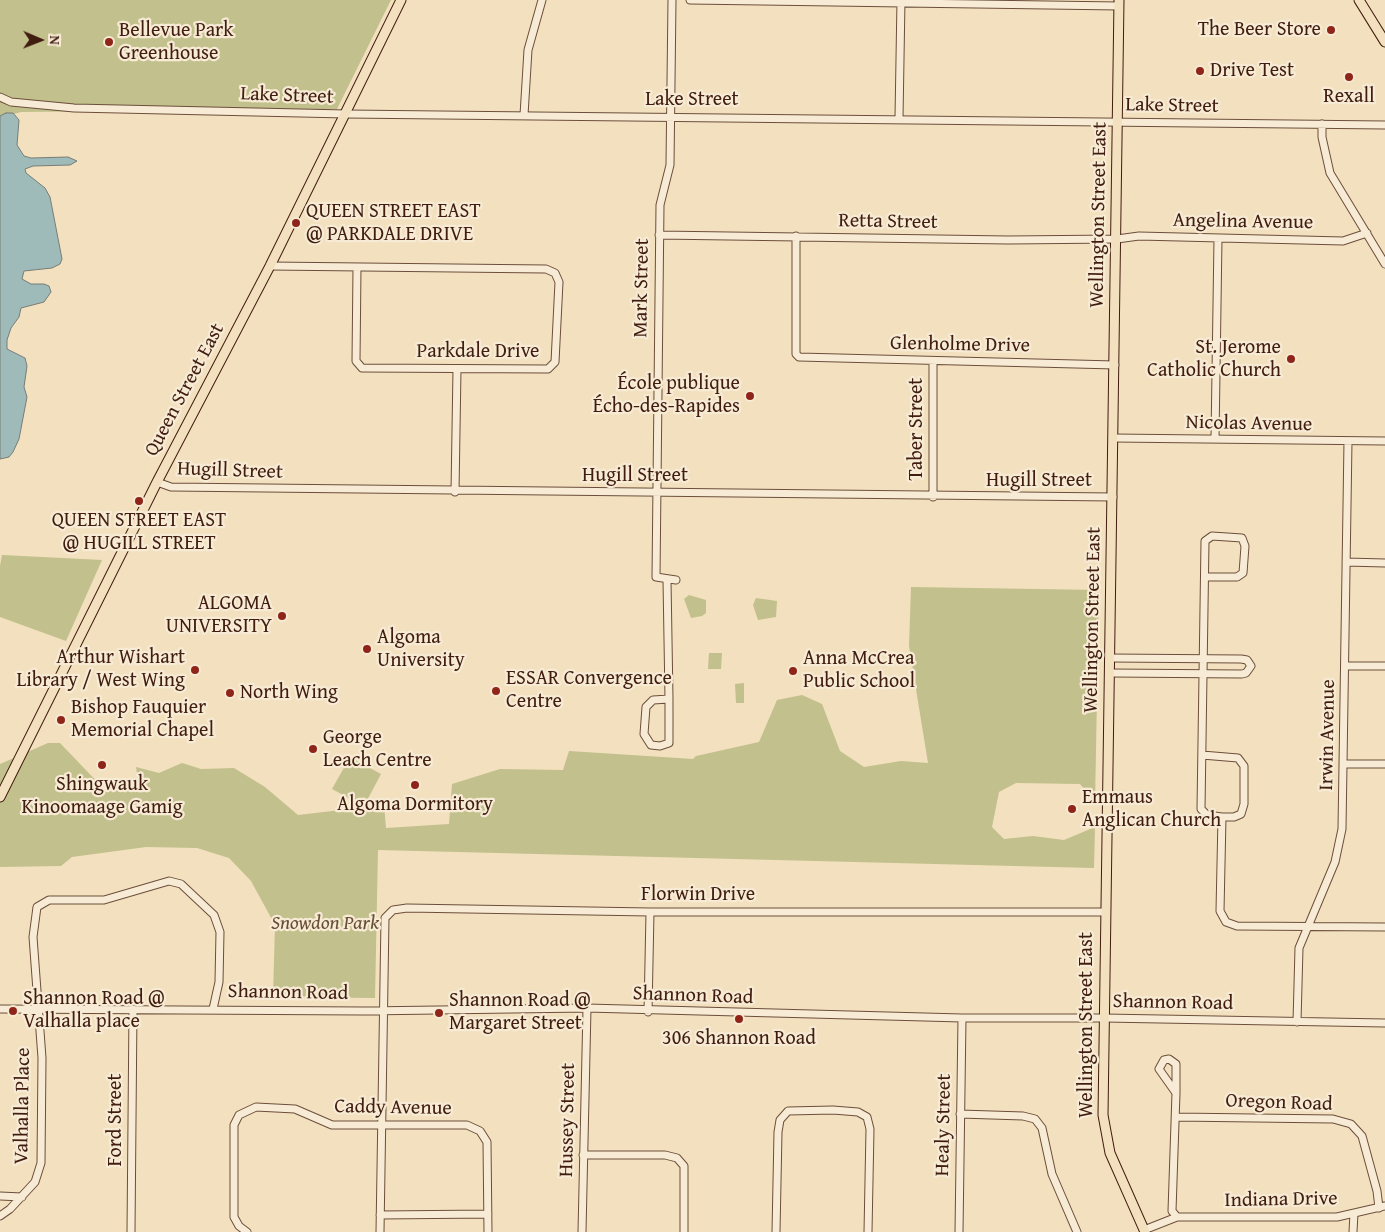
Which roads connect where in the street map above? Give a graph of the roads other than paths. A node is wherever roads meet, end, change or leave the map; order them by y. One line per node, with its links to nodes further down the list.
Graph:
1 (401, 0): 10 (main road, Queen Street East)
2 (542, 0): 11 (street)
3 (672, 0): 12 (street, Mark Street)
4 (690, 0): 6 (street)
5 (1359, 0): 8 (main road)
6 (901, 1): 7 (street); 13 (street)
7 (1119, 3): 14 (main road, Wellington Street East)
8 (1385, 42)
9 (0, 97): 10 (street, Lake Street)
10 (346, 114): 11 (street, Lake Street); 23 (main road, Queen Street East)
11 (524, 115): 12 (street, Lake Street)
12 (671, 116): 13 (street, Lake Street); 18 (street, Mark Street)
13 (899, 118): 14 (street, Lake Street)
14 (1118, 121): 15 (street, Lake Street); 21 (main road, Wellington Street East)
15 (1322, 124): 16 (street, Lake Street); 17 (street)
16 (1385, 125)
17 (1367, 234): 20 (street, Angelina Avenue); 22 (street)
18 (659, 235): 19 (street, Retta Street); 34 (street, Mark Street)
19 (796, 236): 21 (street, Retta Street); 25 (street, Glenholme Drive)
20 (1218, 238): 21 (street, Angelina Avenue); 29 (street)
21 (1117, 239): 26 (main road, Wellington Street East)
22 (1385, 264)
23 (270, 266): 24 (street, Parkdale Drive); 32 (main road, Queen Street East)
24 (357, 268): 27 (street, Parkdale Drive); 27 (street, Parkdale Drive)
25 (933, 361): 26 (street, Glenholme Drive); 35 (street, Taber Street)
26 (1115, 365): 28 (main road, Wellington Street East)
27 (457, 369): 33 (street)
28 (1114, 438): 29 (street, Nicolas Avenue); 36 (main road, Wellington Street East)
29 (1215, 439): 30 (street, Nicolas Avenue)
30 (1348, 441): 31 (street, Nicolas Avenue); 37 (street, Irwin Avenue)
31 (1385, 441)
32 (157, 482): 33 (street, Hugill Street); 52 (main road, Queen Street East)
33 (455, 492): 34 (street, Hugill Street)
34 (658, 492): 35 (street, Hugill Street); 40 (street, Mark Street)
35 (934, 497): 36 (street, Hugill Street)
36 (1113, 498): 42 (main road, Wellington Street East)
37 (1346, 562): 38 (street); 44 (street, Irwin Avenue)
38 (1385, 563)
39 (1206, 577): 39 (street); 43 (street)
40 (667, 580): 41 (street); 48 (street)
41 (676, 580)
42 (1110, 658): 43 (street); 46 (main road, Wellington Street East)
43 (1204, 659): 47 (street); 47 (street)
44 (1345, 666): 45 (street); 50 (street, Irwin Avenue)
45 (1385, 666)
46 (1110, 673): 47 (street); 55 (main road, Wellington Street East)
47 (1204, 674): 49 (street)
48 (669, 699): 48 (street)
49 (1202, 755): 53 (street); 53 (street)
50 (1343, 764): 51 (street); 56 (street, Irwin Avenue)
51 (1385, 764)
52 (0, 797)
53 (1222, 818): 56 (street)
54 (650, 912): 55 (street, Florwin Drive); 63 (street, Florwin Drive); 64 (street)
55 (1106, 912): 66 (main road, Wellington Street East)
56 (1306, 927): 57 (street); 67 (street, Irwin Avenue)
57 (1385, 928)
58 (133, 1008): 61 (street, Shannon Road); 62 (street, Shannon Road); 83 (street, Ford Street)
59 (587, 1008): 63 (street, Shannon Road); 64 (street, Shannon Road); 73 (street, Hussey Street)
60 (0, 1009): 61 (street, Shannon Road)
61 (38, 1009): 62 (street, Valhalla Place); 75 (street, Valhalla Place)
62 (213, 1009): 63 (street, Shannon Road)
63 (385, 1009): 72 (street, Florwin Drive)
64 (648, 1012): 65 (street, Shannon Road)
65 (962, 1018): 66 (street, Shannon Road); 70 (street, Healy Street)
66 (1104, 1018): 67 (street, Shannon Road); 82 (main road, Wellington Street East)
67 (1297, 1022): 68 (street, Shannon Road)
68 (1385, 1024)
69 (1176, 1093): 71 (street)
70 (960, 1114): 91 (street, Healy Street); 92 (street)
71 (1176, 1118): 76 (street, Oregon Road); 81 (street)
72 (382, 1126): 78 (street, Caddy Avenue); 79 (street, Florwin Drive); 84 (street, Caddy Avenue)
73 (583, 1155): 87 (street, Hussey Street); 88 (street)
74 (0, 1196): 75 (street)
75 (22, 1197): 80 (street, Valhalla Place)
76 (1382, 1207): 77 (street, Indiana Drive)
77 (1354, 1213): 81 (street, Indiana Drive); 93 (street)
78 (488, 1214): 79 (street); 86 (street, Caddy Avenue)
79 (380, 1215): 85 (street, Florwin Drive)
80 (0, 1216)
81 (1176, 1217): 82 (street)
82 (1145, 1231)
83 (131, 1232)
84 (247, 1232)
85 (380, 1232)
86 (488, 1232)
87 (582, 1232)
88 (684, 1232)
89 (776, 1232): 90 (street)
90 (868, 1232)
91 (959, 1232)
92 (1077, 1232)
93 (1353, 1232)

